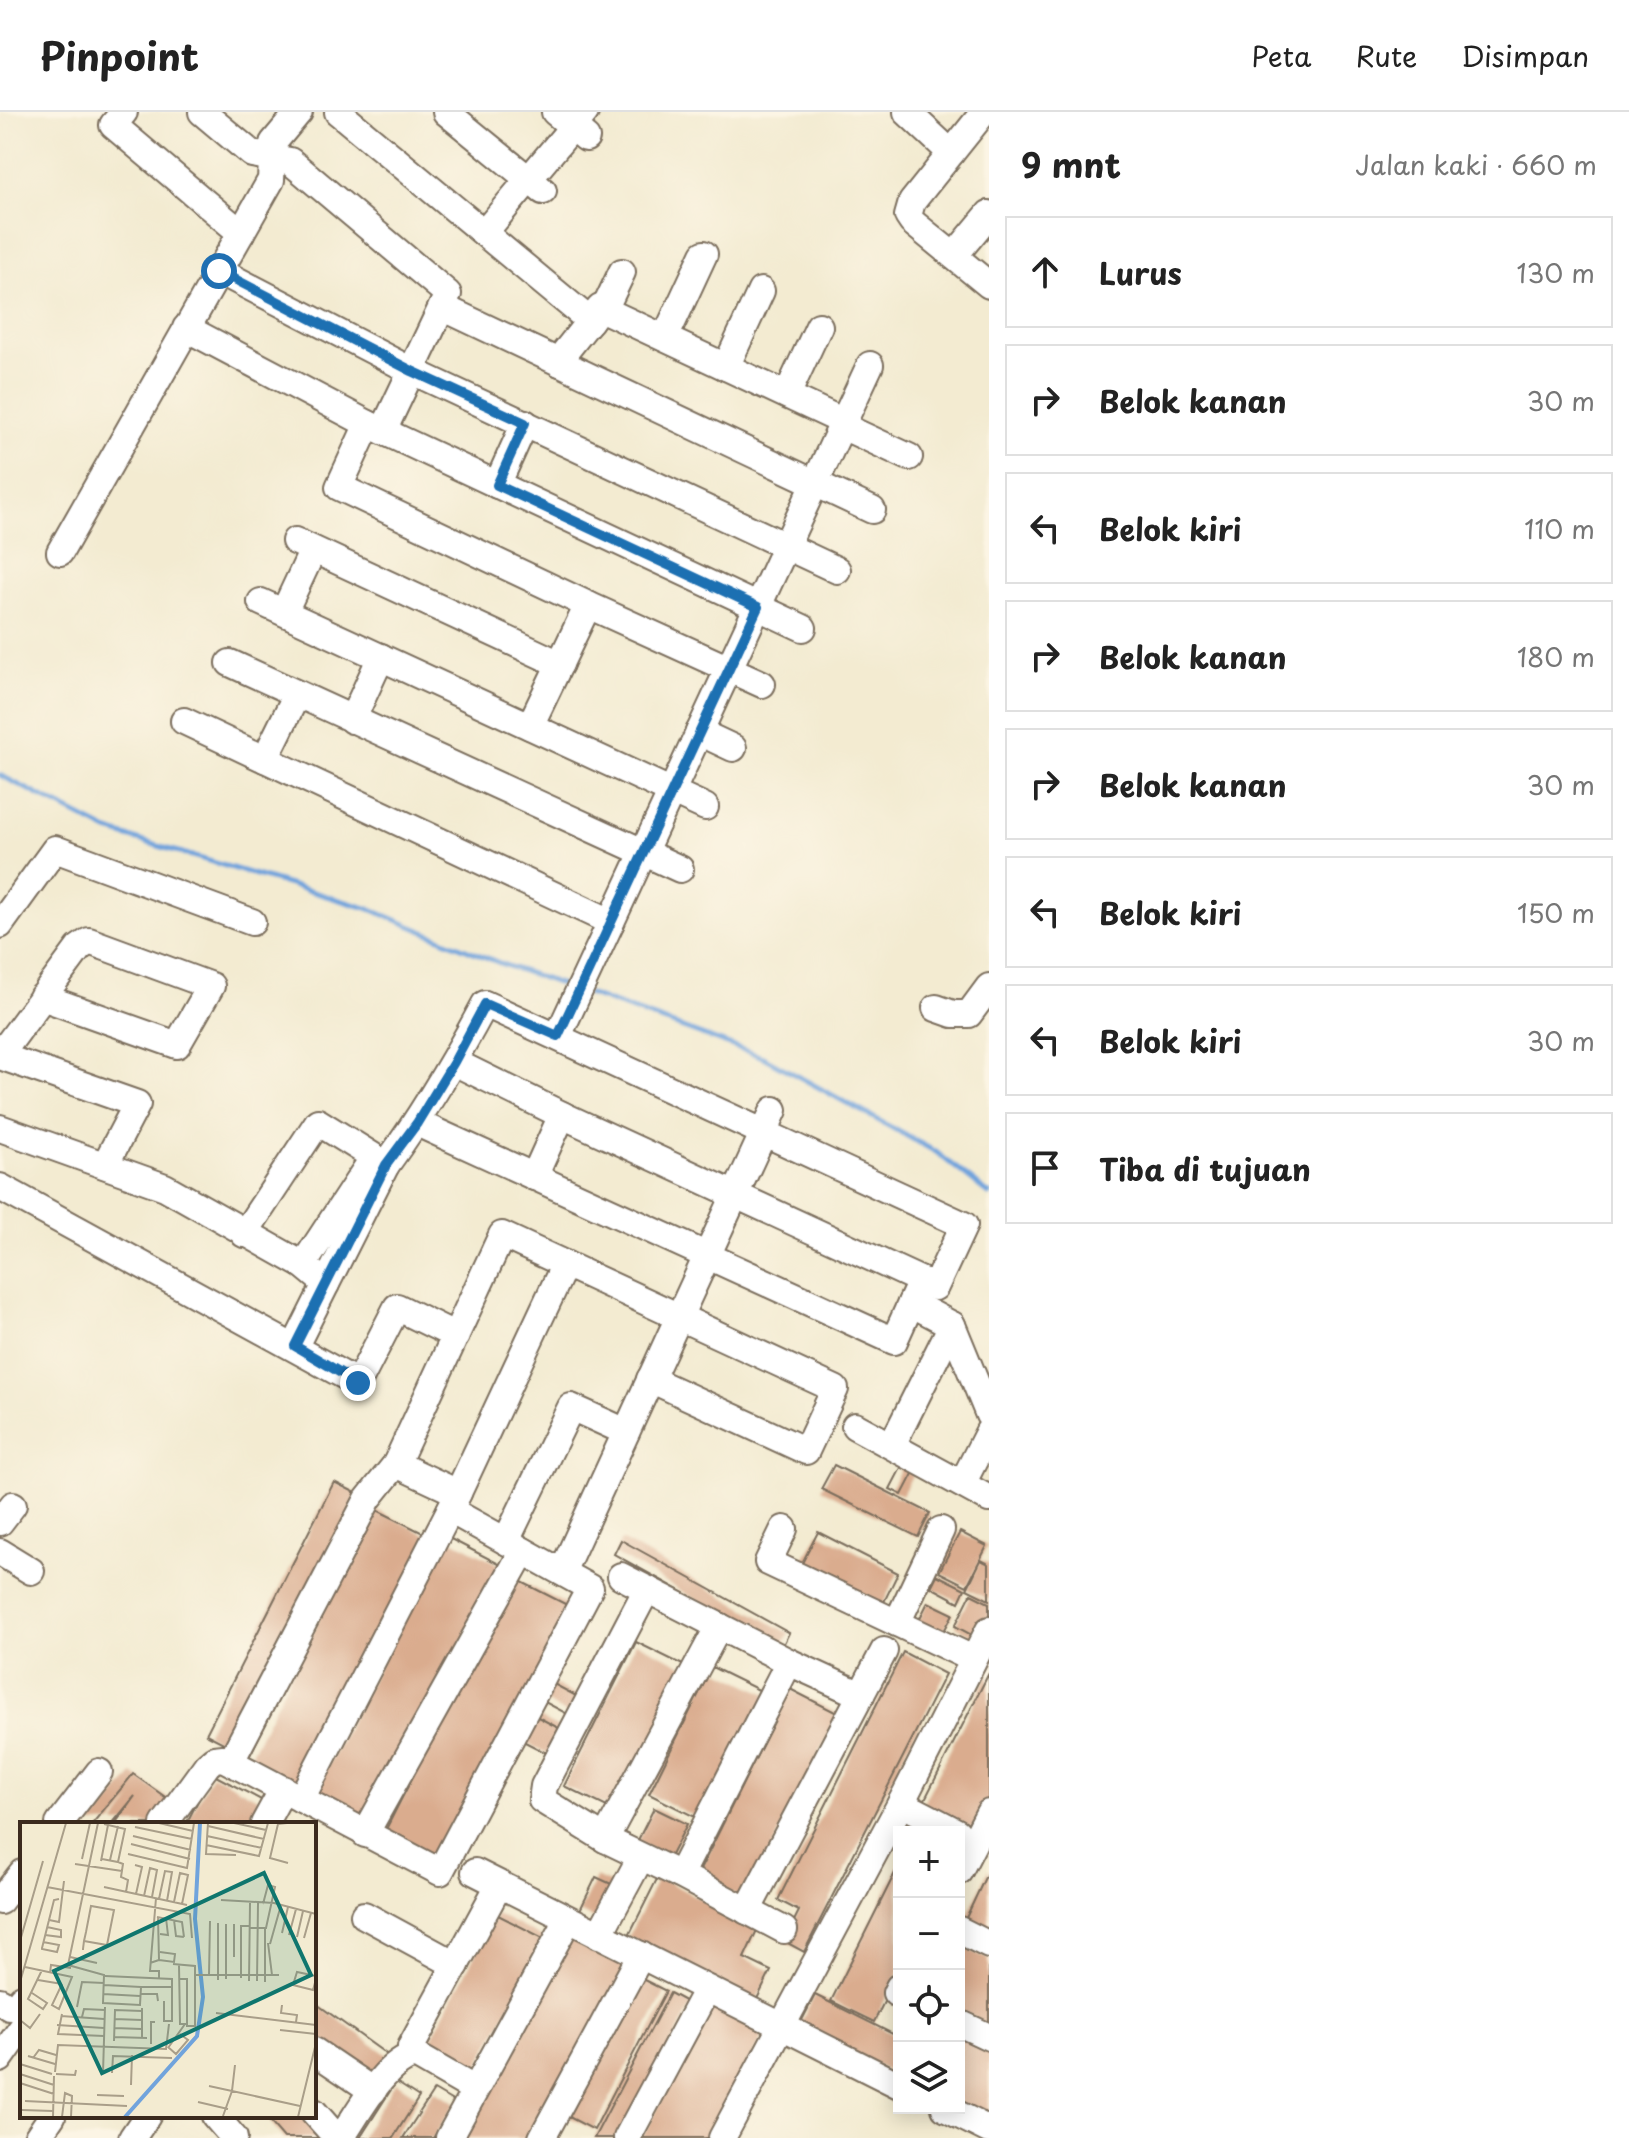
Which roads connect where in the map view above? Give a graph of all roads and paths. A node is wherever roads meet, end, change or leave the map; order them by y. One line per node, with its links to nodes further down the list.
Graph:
1 (124, 112): 13 (street)
2 (202, 112): 10 (street)
3 (299, 112): 10 (street)
4 (338, 112): 14 (street)
5 (446, 112): 11 (street)
6 (907, 112): 9 (street)
7 (984, 112): 9 (street)
8 (575, 122): 11 (street)
9 (951, 153): 16 (street)
10 (272, 158): 13 (street); 21 (street)
11 (536, 185): 14 (street)
12 (989, 214): 16 (street)
13 (241, 233): 17 (street)
14 (484, 233): 22 (street)
15 (704, 254): 25 (street)
16 (954, 256): 19 (street)
17 (219, 271): 24 (street); 29 (street)
18 (622, 272): 22 (street)
19 (989, 285)
20 (761, 291): 28 (street)
21 (442, 307): 26 (street); 29 (street)
22 (597, 315): 25 (street); 26 (street)
23 (819, 326): 30 (street)
24 (186, 328): 33 (street); 39 (street)
25 (665, 338): 28 (street)
26 (560, 363): 35 (street)
27 (870, 365): 32 (street)
28 (726, 367): 30 (street)
29 (412, 371): 31 (street); 33 (street)
30 (787, 395): 32 (street)
31 (525, 423): 36 (street); 38 (street)
32 (843, 424): 34 (street); 35 (street)
33 (376, 428): 36 (street); 41 (street)
34 (909, 457)
35 (816, 483): 37 (street); 38 (street)
36 (497, 485): 42 (street)
37 (872, 510)
38 (786, 546): 40 (street); 42 (street)
39 (60, 552)
40 (837, 570)
41 (588, 605): 46 (street); 47 (street)
42 (758, 607): 43 (street); 47 (street)
43 (803, 628)
44 (381, 657): 46 (street); 50 (street); 52 (street)
45 (230, 663): 49 (street)
46 (560, 664): 52 (street)
47 (729, 668): 48 (street); 53 (street)
48 (762, 684)
49 (297, 694): 50 (street); 55 (street)
50 (352, 720): 58 (street)
51 (184, 721): 55 (street)
52 (530, 726): 56 (street)
53 (699, 732): 54 (street); 56 (street)
54 (733, 748)
55 (265, 759): 61 (street)
56 (671, 791): 57 (street); 58 (street)
57 (705, 807)
58 (645, 853): 59 (street); 61 (street)
59 (680, 869)
60 (252, 922): 62 (street)
61 (611, 922): 66 (street)
62 (0, 925)
63 (989, 987): 65 (street)
64 (42, 997): 64 (street); 67 (street)
65 (936, 1008)
66 (558, 1036): 68 (street); 70 (street)
67 (0, 1055): 74 (street)
68 (454, 1062): 69 (street); 71 (street)
69 (562, 1115): 75 (street); 77 (street)
70 (769, 1122): 77 (street); 83 (street)
71 (417, 1123): 73 (street); 75 (street)
72 (0, 1128): 74 (street)
73 (380, 1161): 78 (street); 81 (street); 82 (street)
74 (105, 1165): 78 (street)
75 (534, 1177): 79 (street)
76 (0, 1187): 87 (street)
77 (735, 1195): 79 (street); 83 (street)
78 (244, 1234): 81 (street)
79 (707, 1256): 83 (street); 84 (street)
80 (565, 1264): 84 (street); 86 (street); 98 (street)
81 (303, 1265): 82 (street)
82 (326, 1284): 87 (street)
83 (916, 1292): 85 (street)
84 (679, 1317): 89 (street); 89 (street)
85 (952, 1325): 88 (street); 94 (street)
86 (456, 1336): 87 (street); 95 (street)
87 (295, 1346)
88 (980, 1368): 90 (street)
89 (650, 1379): 93 (street)
90 (989, 1415)
91 (855, 1426): 94 (street)
92 (989, 1431): 96 (street)
93 (626, 1432): 101 (street); 104 (street)
94 (892, 1445): 96 (street)
95 (396, 1464): 98 (street); 114 (street)
96 (962, 1484): 97 (street)
97 (989, 1499)
98 (454, 1502): 101 (street); 116 (street)
99 (784, 1529): 107 (street)
100 (941, 1530): 107 (street)
101 (515, 1546): 104 (street); 122 (street)
102 (0, 1552): 103 (street)
103 (31, 1571)
104 (562, 1572): 122 (street)
105 (621, 1576): 106 (street)
106 (647, 1589): 108 (street); 123 (street)
107 (897, 1623): 111 (street)
108 (719, 1626): 112 (street); 123 (street)
109 (989, 1630): 111 (street)
110 (884, 1651): 113 (street)
111 (973, 1659): 117 (street)
112 (789, 1662): 113 (street); 127 (street)
113 (861, 1695): 131 (street)
114 (231, 1761): 116 (street); 119 (street)
115 (99, 1772): 120 (street)
116 (292, 1794): 121 (street); 122 (street)
117 (901, 1803): 124 (street); 143 (street)
118 (989, 1813): 124 (street)
119 (171, 1817)
120 (61, 1822)
121 (266, 1822)
122 (365, 1834)
123 (605, 1839): 125 (street)
124 (970, 1839)
125 (641, 1857): 127 (street); 136 (street)
126 (475, 1872): 129 (street)
127 (680, 1875): 131 (street)
128 (20, 1878): 130 (street)
129 (499, 1885): 133 (street); 139 (street)
130 (0, 1901)
131 (747, 1911): 134 (street)
132 (364, 1915): 139 (street)
133 (568, 1920): 136 (street); 151 (street)
134 (784, 1930)
135 (965, 1933): 137 (street)
136 (599, 1935): 138 (street)
137 (989, 1945)
138 (641, 1955): 140 (street); 162 (street)
139 (456, 1965): 148 (street)
140 (707, 1989): 143 (street); 163 (street)
141 (0, 2001): 142 (street)
142 (20, 2001)
143 (780, 2026): 150 (street); 164 (street)
144 (965, 2026): 146 (street)
145 (20, 2031): 149 (street)
146 (989, 2037)
147 (316, 2052): 152 (street)
148 (415, 2055): 151 (street); 152 (street)
149 (0, 2059)
150 (893, 2082)
151 (474, 2089): 161 (street)
152 (373, 2091): 160 (street)
153 (316, 2114): 160 (street)
154 (957, 2114): 157 (street)
155 (51, 2118): 158 (street)
156 (217, 2118): 159 (street)
157 (989, 2130)
158 (37, 2138)
159 (234, 2138)
160 (339, 2138)
161 (449, 2138)
162 (542, 2138)
163 (627, 2138)
164 (722, 2138)

